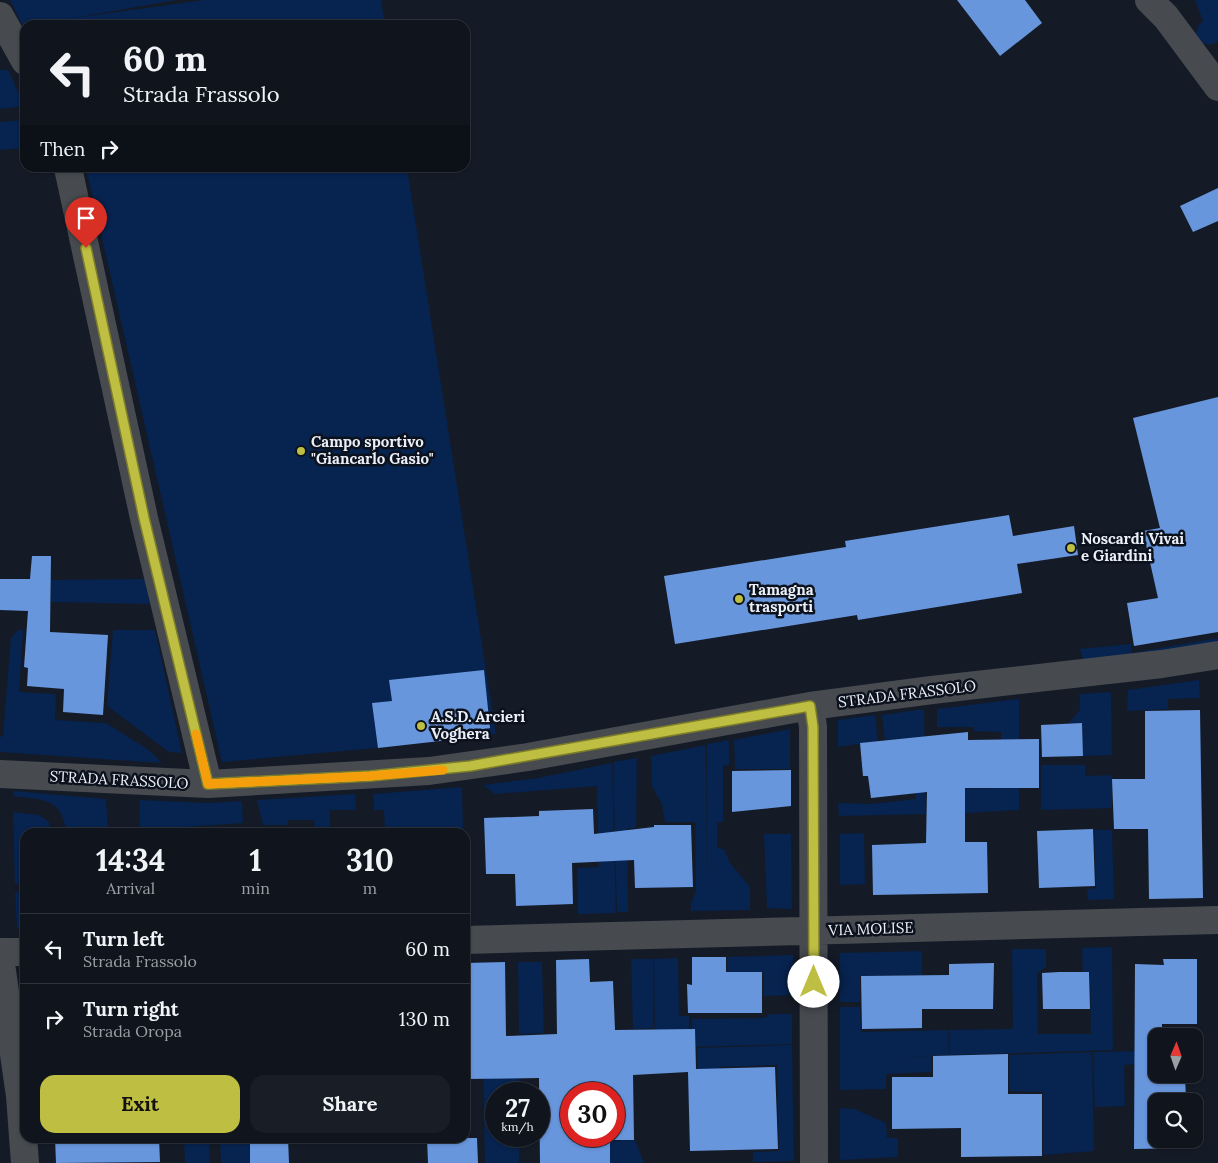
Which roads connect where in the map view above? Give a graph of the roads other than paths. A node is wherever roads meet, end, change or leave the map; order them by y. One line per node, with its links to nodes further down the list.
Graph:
1 (1149, 0): 4 (street)
2 (0, 16): 3 (street)
3 (16, 58)
4 (1218, 87)
5 (69, 172): 9 (street)
6 (1218, 655): 7 (street, STRADA FRASSOLO)
7 (810, 706): 9 (street, STRADA FRASSOLO); 11 (street)
8 (0, 774): 9 (street, STRADA FRASSOLO)
9 (208, 784)
10 (1218, 920): 11 (street, VIA MOLISE)
11 (813, 931): 12 (street, VIA MOLISE); 19 (street)
12 (470, 940)
13 (0, 952): 14 (street)
14 (20, 952)
15 (0, 957): 16 (street)
16 (20, 1096)
17 (24, 1143): 18 (street)
18 (25, 1163)
19 (814, 1163)

